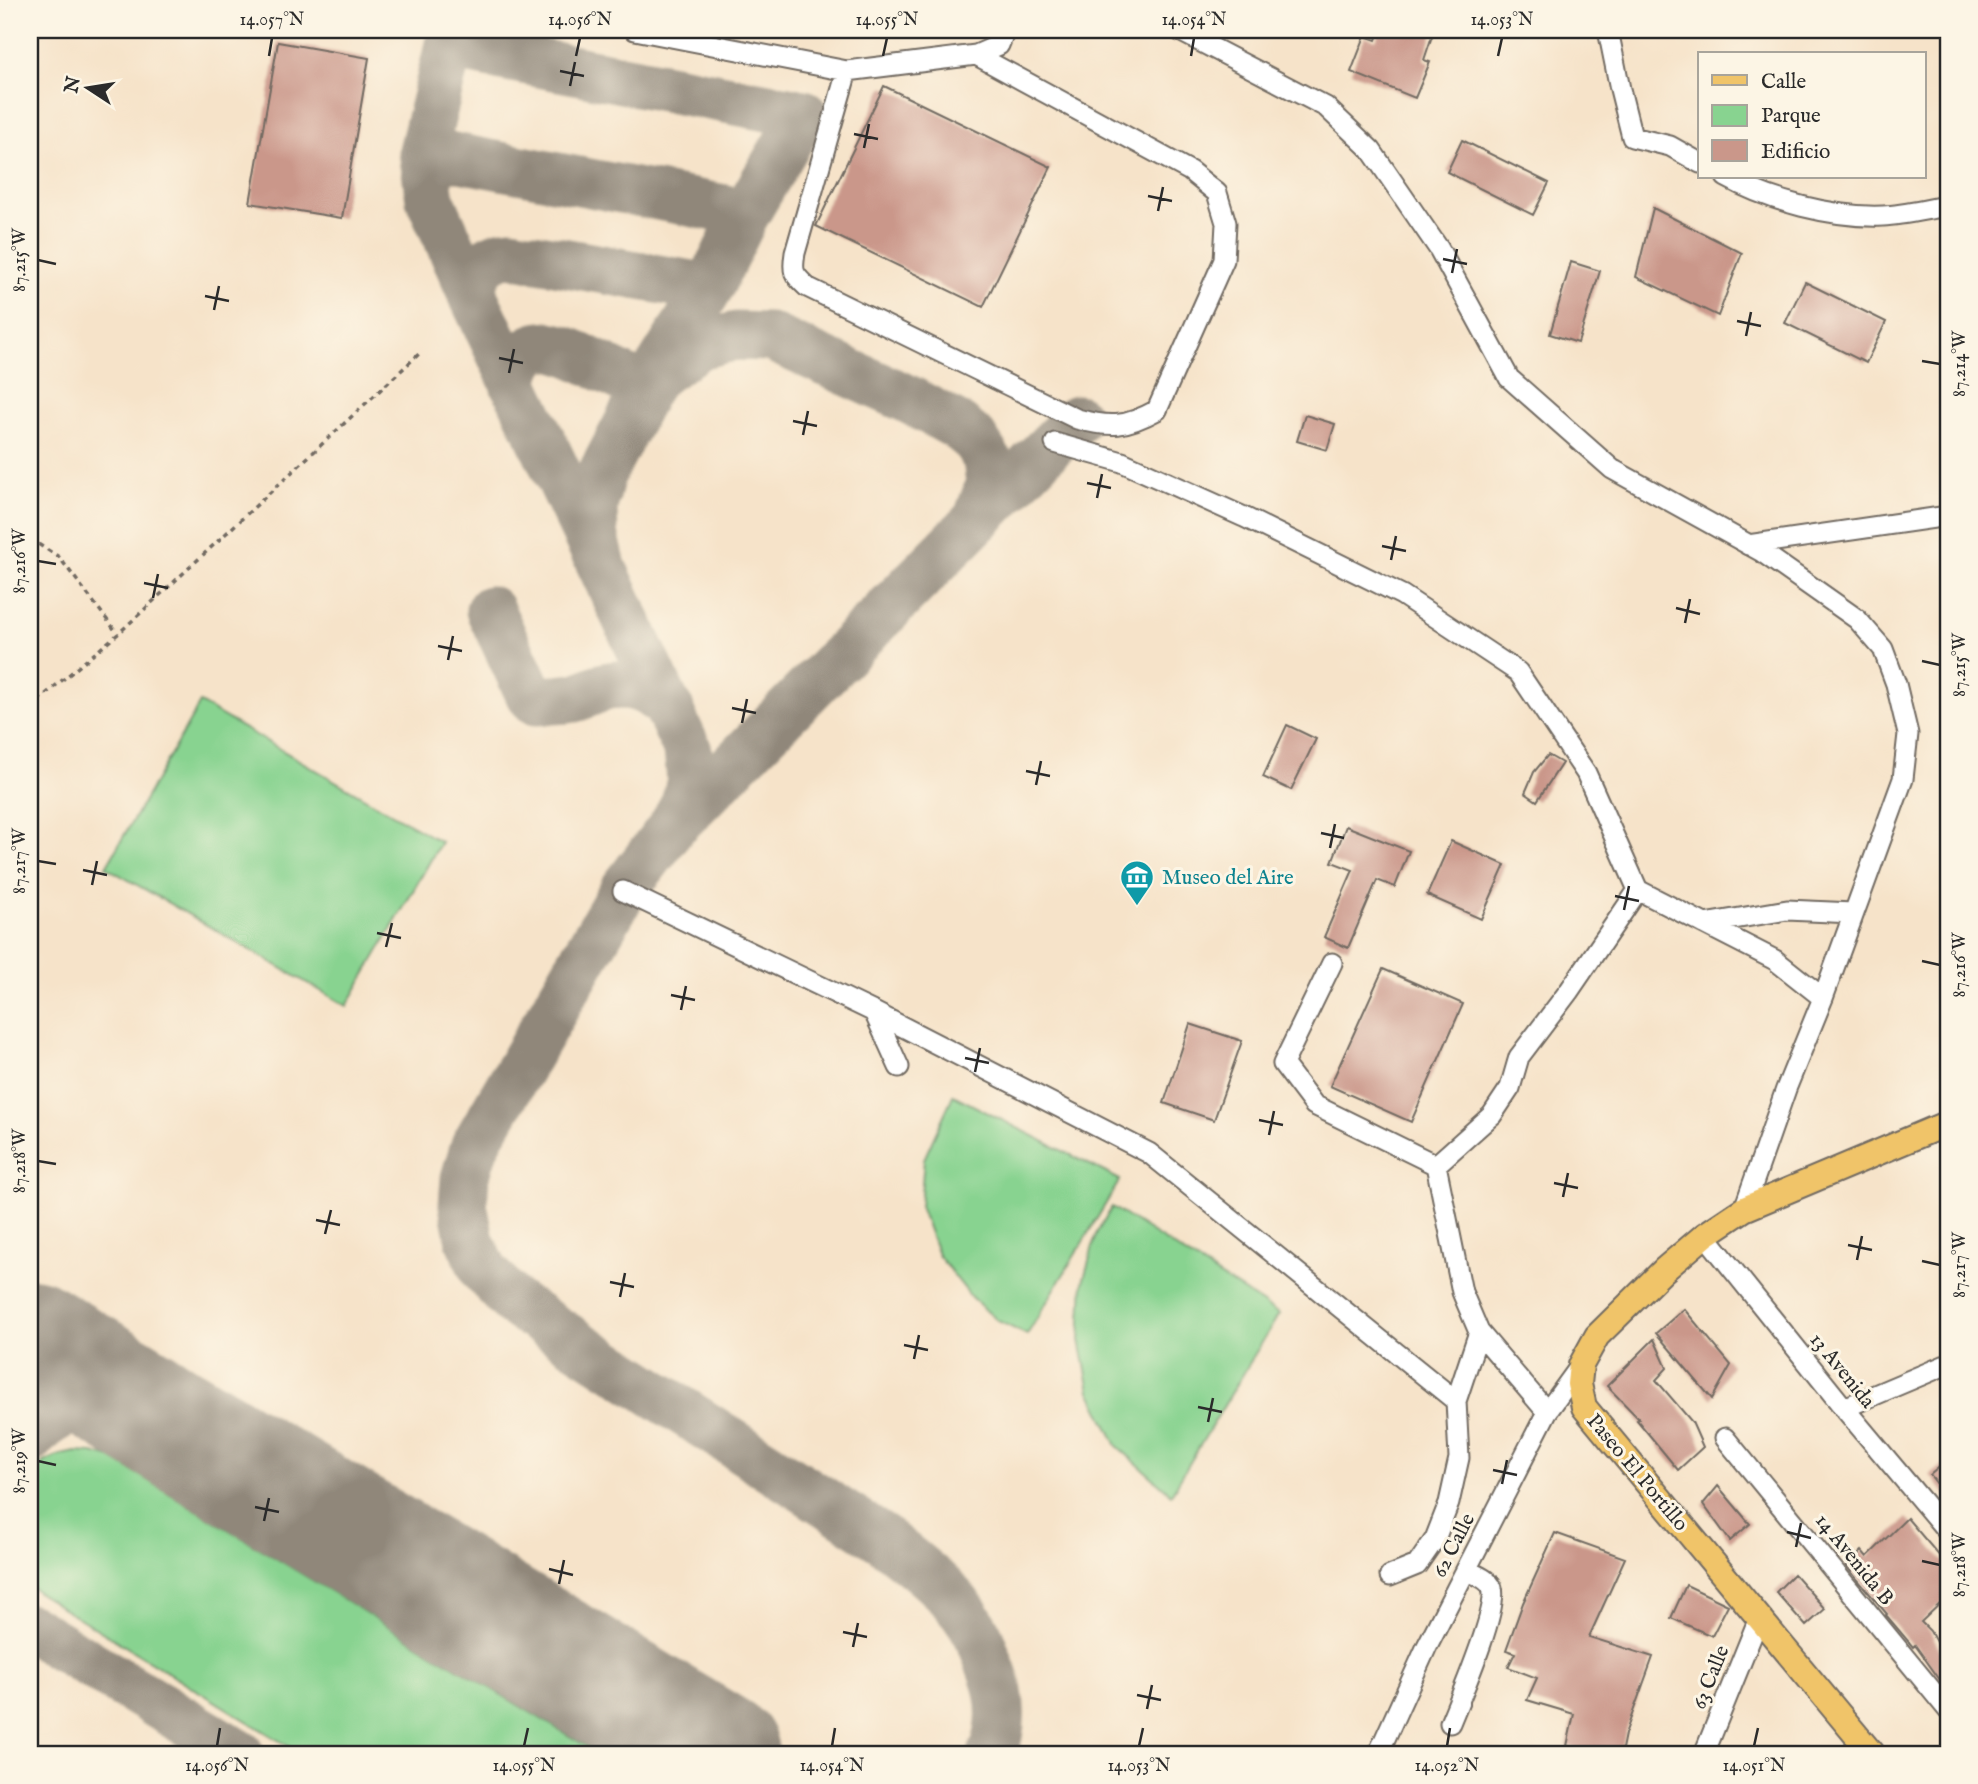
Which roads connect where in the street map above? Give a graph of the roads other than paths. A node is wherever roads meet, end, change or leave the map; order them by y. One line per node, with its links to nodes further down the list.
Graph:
1 (635, 30): 6 (street)
2 (1005, 30): 5 (street)
3 (1178, 30): 12 (street)
4 (1608, 30): 7 (street)
5 (976, 55): 6 (street); 6 (street)
6 (847, 71)
7 (1698, 162)
8 (1728, 178): 9 (street)
9 (1948, 206)
10 (1055, 443): 13 (street)
11 (1948, 516): 12 (street)
12 (1748, 545): 15 (street)
13 (1637, 890): 16 (street); 22 (street)
14 (623, 891): 19 (street)
15 (1853, 913): 16 (street); 18 (street)
16 (1704, 924): 18 (street)
17 (1332, 963): 22 (street)
18 (1823, 998): 23 (street)
19 (874, 1012): 20 (street); 28 (street)
20 (899, 1067)
21 (1948, 1123): 23 (main road)
22 (1436, 1165): 25 (street)
23 (1744, 1209): 24 (main road)
24 (1705, 1235): 27 (main road); 29 (street, 13 Avenida)
25 (1479, 1332): 28 (street); 30 (street)
26 (1948, 1363): 29 (street)
27 (1581, 1364): 30 (street, 62 Calle); 35 (main road, Paseo El Portillo)
28 (1456, 1401): 34 (street)
29 (1844, 1408): 32 (street, 13 Avenida)
30 (1547, 1412): 33 (street, 62 Calle)
31 (1725, 1438): 36 (street, 14 Avenida B)
32 (1948, 1532)
33 (1466, 1570): 37 (street); 38 (street, 62 Calle)
34 (1390, 1576)
35 (1759, 1618): 39 (street, 63 Calle); 40 (main road, Paseo El Portillo)
36 (1948, 1710)
37 (1450, 1723)
38 (1378, 1754)
39 (1704, 1754)
40 (1872, 1754)

